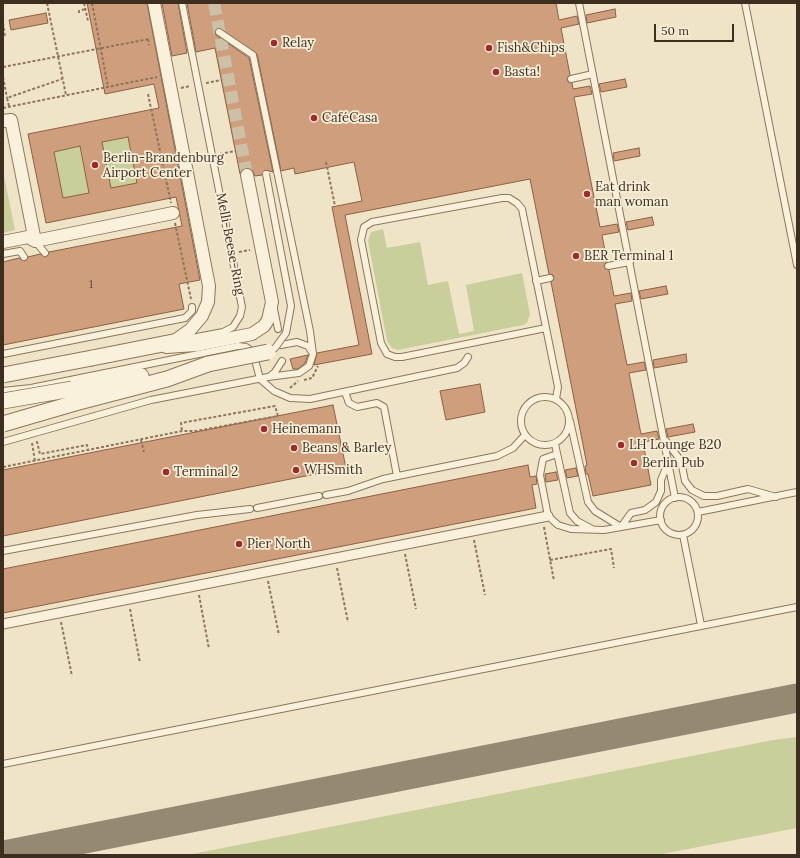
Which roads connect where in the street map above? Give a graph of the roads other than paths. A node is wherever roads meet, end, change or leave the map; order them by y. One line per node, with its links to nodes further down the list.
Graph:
1 (154, 3): 26 (street, Melli-Beese-Ring)
2 (182, 3): 26 (lane, Melli-Beese-Ring)
3 (579, 3): 6 (lane)
4 (745, 3): 18 (lane)
5 (219, 32): 29 (lane)
6 (593, 74): 7 (lane); 17 (lane)
7 (571, 78)
8 (3, 121): 12 (street)
9 (266, 174): 27 (lane, bridge)
10 (247, 175): 22 (street, Melli-Beese-Ring)
11 (173, 213): 12 (street)
12 (35, 241): 13 (street); 14 (lane)
13 (3, 242)
14 (45, 253)
15 (3, 254): 16 (lane)
16 (24, 257)
17 (630, 262): 19 (lane); 43 (lane)
18 (797, 264)
19 (608, 266)
20 (550, 278): 21 (lane)
21 (536, 281): 24 (lane); 24 (lane)
22 (272, 302): 25 (lane); 26 (street, Melli-Beese-Ring)
23 (192, 307): 28 (lane)
24 (546, 328): 38 (lane)
25 (278, 329)
26 (169, 344): 33 (street, Melli-Beese-Ring, bridge)
27 (275, 349): 29 (lane); 32 (street, bridge)
28 (3, 354)
29 (313, 354): 34 (lane)
30 (468, 357): 37 (lane)
31 (282, 361): 34 (lane)
32 (208, 364): 39 (street, bridge); 41 (street, bridge)
33 (3, 376)
34 (268, 377): 35 (lane)
35 (260, 379): 36 (lane); 37 (lane); 44 (lane)
36 (3, 391)
37 (345, 392): 48 (lane)
38 (556, 399): 40 (lane); 42 (lane)
39 (3, 402)
40 (570, 421): 45 (lane); 59 (lane)
41 (3, 424)
42 (525, 435): 45 (lane); 48 (lane)
43 (665, 440): 47 (lane); 52 (lane)
44 (3, 442)
45 (555, 444): 46 (lane)
46 (557, 454): 57 (lane); 60 (lane)
47 (669, 461): 53 (lane); 59 (lane)
48 (397, 476): 50 (lane)
49 (797, 492): 52 (lane)
50 (326, 495)
51 (319, 496): 54 (lane)
52 (776, 497): 56 (lane)
53 (676, 498): 56 (lane); 58 (lane)
54 (257, 508)
55 (250, 509): 62 (lane)
56 (698, 512): 61 (lane)
57 (545, 517): 60 (lane); 64 (street)
58 (661, 520): 59 (lane); 61 (lane)
59 (621, 528): 60 (lane)
60 (595, 530)
61 (683, 534): 65 (lane)
62 (3, 551)
63 (797, 606): 65 (lane)
64 (3, 624)
65 (701, 626): 66 (lane)
66 (3, 764)

